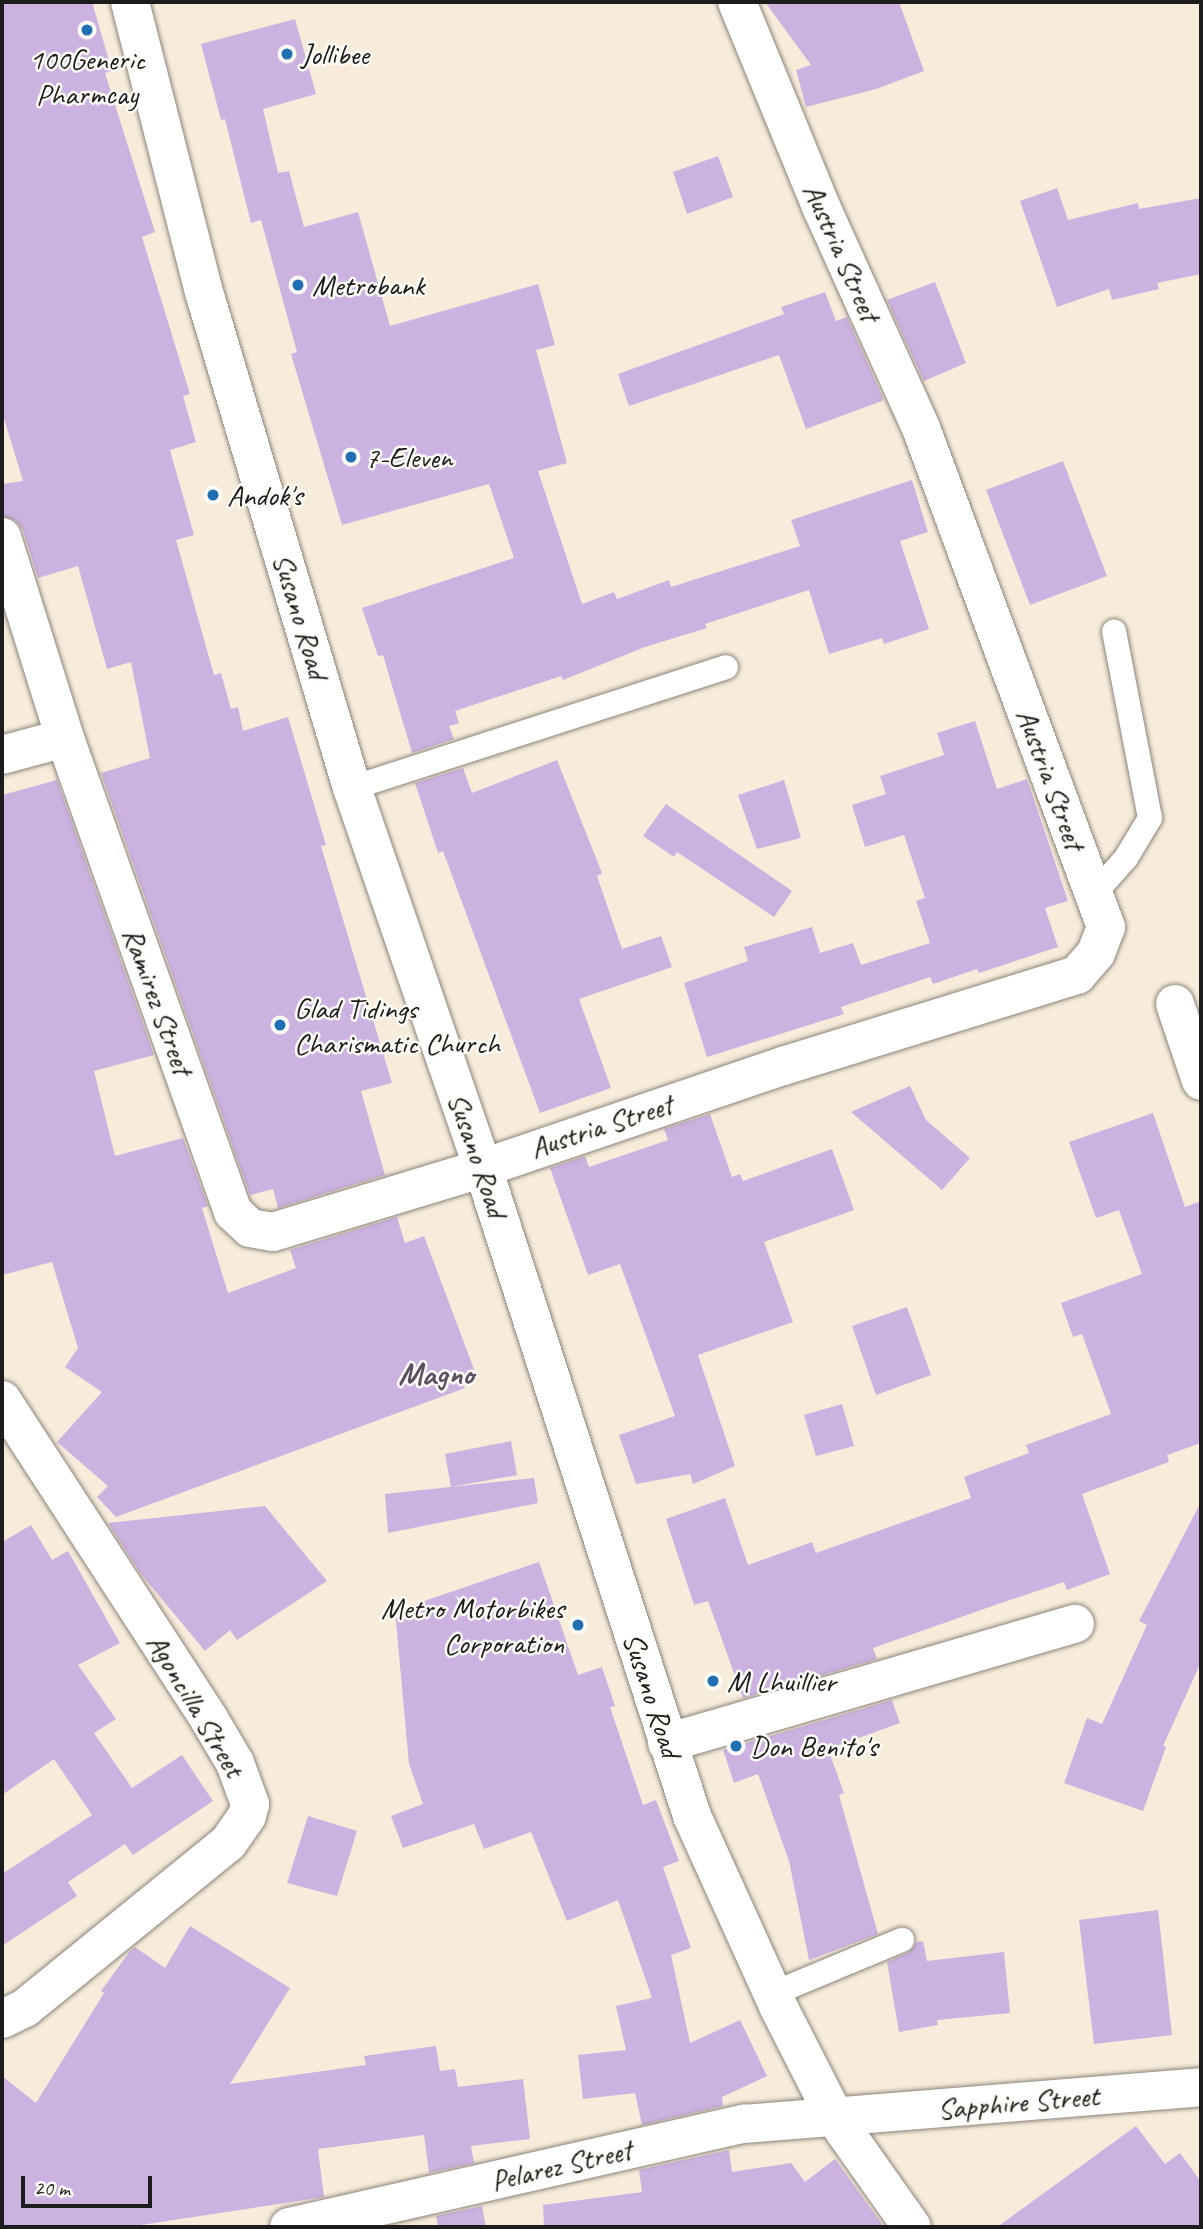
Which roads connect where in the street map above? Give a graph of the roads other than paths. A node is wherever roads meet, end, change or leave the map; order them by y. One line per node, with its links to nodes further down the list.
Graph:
1 (130, 2): 8 (street, Susano Road)
2 (737, 2): 9 (street, Austria Street)
3 (2, 537): 6 (street, Ramirez Street)
4 (1114, 631): 9 (lane)
5 (726, 667): 8 (lane)
6 (65, 738): 7 (street); 12 (street, Ramirez Street)
7 (2, 755)
8 (352, 788): 12 (street, Susano Road)
9 (1094, 894): 12 (street, Austria Street)
10 (1175, 1004): 11 (street)
11 (1201, 1081)
12 (483, 1168): 15 (street, Susano Road)
13 (2, 1400): 18 (street, Agoncilla Street)
14 (1075, 1623): 15 (street)
15 (667, 1743): 17 (street, Susano Road)
16 (902, 1940): 17 (lane)
17 (772, 1994): 20 (street, Susano Road)
18 (2, 2019)
19 (1201, 2087): 20 (street, Sapphire Street)
20 (835, 2118): 21 (street, Pelarez Street); 22 (street, Susano Road)
21 (289, 2227)
22 (912, 2227)

